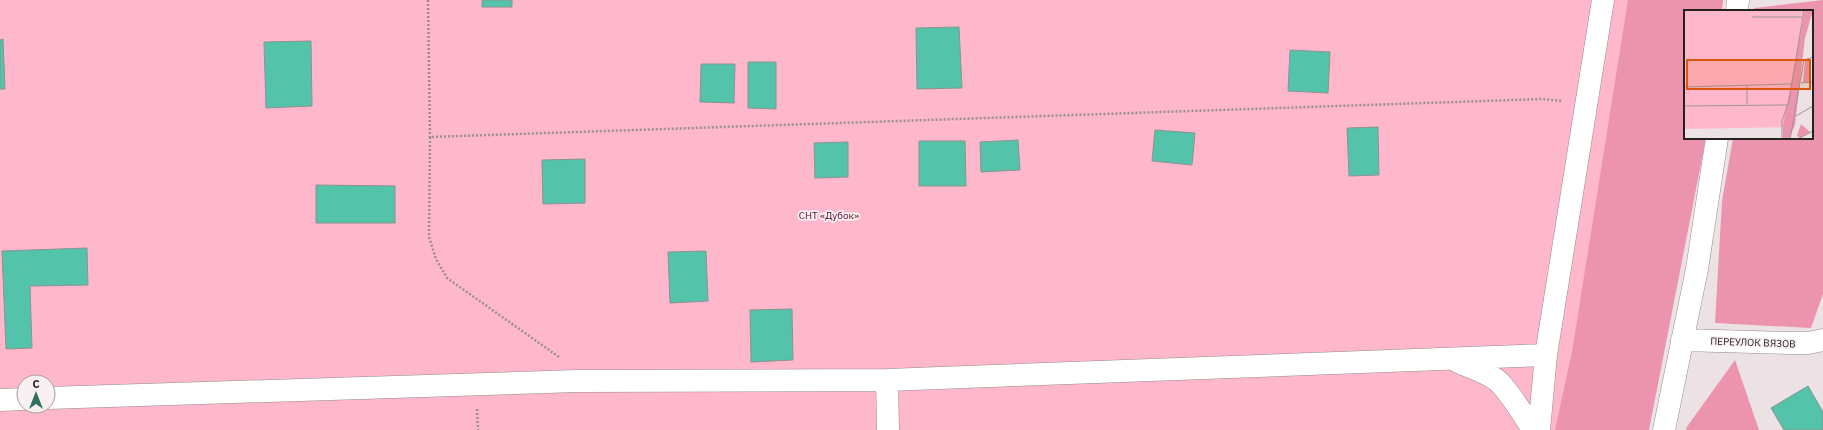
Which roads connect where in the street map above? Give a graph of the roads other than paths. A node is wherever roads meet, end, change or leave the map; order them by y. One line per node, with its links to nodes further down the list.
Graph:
1 (1603, 0): 7 (street)
2 (1738, 0): 3 (street)
3 (1737, 10)
4 (1717, 139): 5 (street)
5 (1682, 340): 6 (street, ПЕРЕУЛОК ВЯЗОВ); 16 (street)
6 (1823, 340)
7 (1546, 355): 8 (street); 15 (street)
8 (1452, 360): 9 (street); 14 (street)
9 (887, 380): 10 (street); 13 (street)
10 (56, 398)
11 (16, 399): 12 (street)
12 (0, 400)
13 (888, 430)
14 (1533, 430)
15 (1539, 430)
16 (1664, 430)

